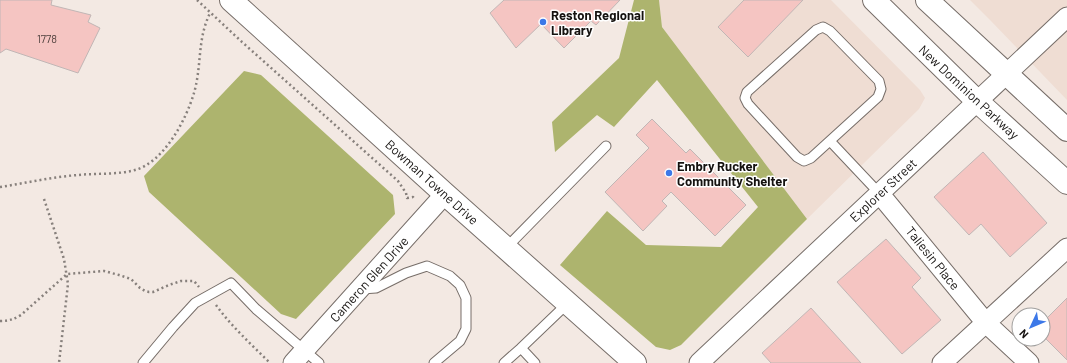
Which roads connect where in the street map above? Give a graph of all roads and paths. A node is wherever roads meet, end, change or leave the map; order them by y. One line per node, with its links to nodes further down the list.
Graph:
1 (197, 0): 5 (path)
2 (231, 0): 15 (street, Bowman Towne Drive)
3 (874, 0): 8 (street, New Dominion Parkway)
4 (927, 0): 7 (street)
5 (210, 13): 13 (path); 17 (path)
6 (1067, 17): 7 (street, Explorer Street)
7 (1007, 74): 8 (street, Explorer Street); 9 (street)
8 (977, 101): 12 (street, New Dominion Parkway); 14 (street, Explorer Street)
9 (1067, 130)
10 (830, 141): 10 (lane); 14 (lane)
11 (606, 146): 18 (lane)
12 (1067, 183)
13 (0, 186)
14 (880, 193): 25 (street, Taliesin Place); 36 (street, Explorer Street)
15 (445, 194): 17 (street, Cameron Glen Drive); 18 (street, Bowman Towne Drive)
16 (44, 199): 20 (path)
17 (428, 214): 21 (street, Cameron Glen Drive)
18 (506, 248): 23 (street, Bowman Towne Drive)
19 (1067, 248): 25 (street)
20 (67, 274): 22 (path); 24 (path); 28 (path)
21 (360, 289): 27 (street, Cameron Glen Drive); 32 (lane)
22 (209, 296): 27 (lane); 29 (lane); 30 (path)
23 (568, 303): 26 (lane); 35 (street, Bowman Towne Drive)
24 (0, 321)
25 (986, 323): 37 (street); 38 (street, Taliesin Place)
26 (521, 348): 33 (lane); 34 (lane)
27 (299, 357): 31 (lane)
28 (59, 363)
29 (143, 363)
30 (270, 363)
31 (319, 363)
32 (434, 363)
33 (504, 363)
34 (535, 363)
35 (635, 363)
36 (699, 363)
37 (942, 363)
38 (1029, 363)

